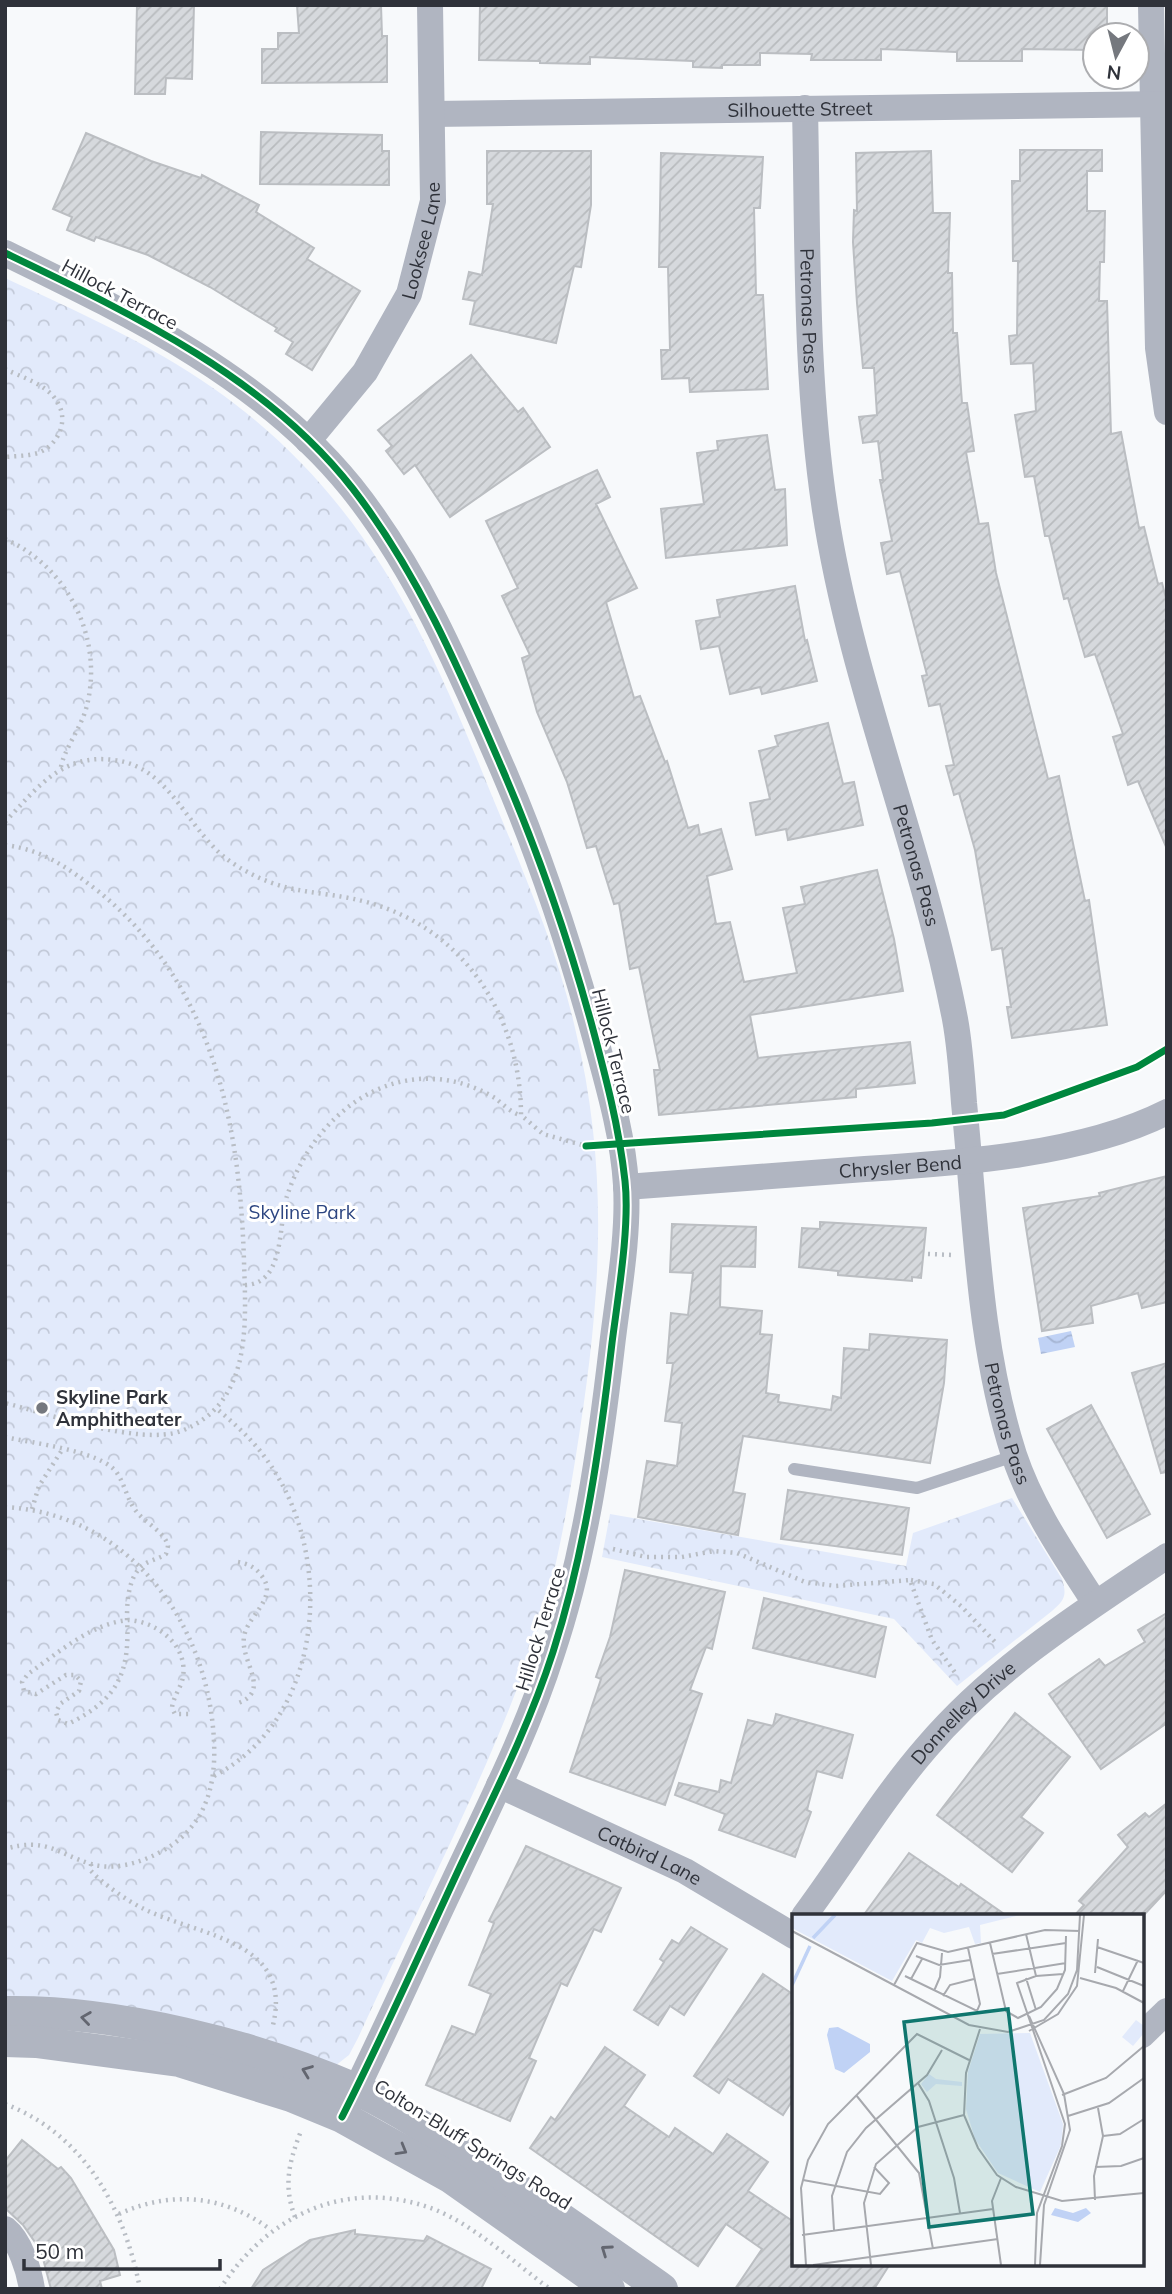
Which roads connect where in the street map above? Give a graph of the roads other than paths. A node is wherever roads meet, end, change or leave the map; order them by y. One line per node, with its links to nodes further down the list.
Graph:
1 (430, 5): 5 (street, Looksee Lane)
2 (1151, 5): 3 (street)
3 (1159, 104): 4 (street, Silhouette Street); 7 (street)
4 (805, 108): 5 (street, Silhouette Street); 10 (street, Petronas Pass)
5 (432, 114): 8 (street, Looksee Lane)
6 (5, 253): 8 (street, Hillock Terrace)
7 (1167, 412)
8 (308, 441): 11 (street, Hillock Terrace)
9 (1167, 1112): 10 (street, Chrysler Bend)
10 (971, 1162): 11 (street, Chrysler Bend); 12 (street, Petronas Pass)
11 (626, 1187): 16 (street, Hillock Terrace)
12 (1014, 1456): 13 (lane); 15 (street, Petronas Pass)
13 (794, 1469)
14 (1167, 1556): 15 (street, Donnelley Drive)
15 (1096, 1603): 17 (street, Donnelley Drive)
16 (499, 1785): 18 (street, Catbird Lane); 23 (street, Hillock Terrace)
17 (807, 1914)
18 (792, 1927)
19 (1167, 2011): 21 (street)
20 (5, 2012): 23 (street, Colton-Bluff Springs Road, one-way to 20)
21 (1144, 2033)
22 (5, 2041): 23 (street, Colton-Bluff Springs Road)
23 (349, 2103): 26 (street, Colton-Bluff Springs Road, one-way to 26); 27 (street, Colton-Bluff Springs Road, one-way to 23)
24 (5, 2229): 25 (street)
25 (32, 2289)
26 (609, 2289)
27 (662, 2289)

